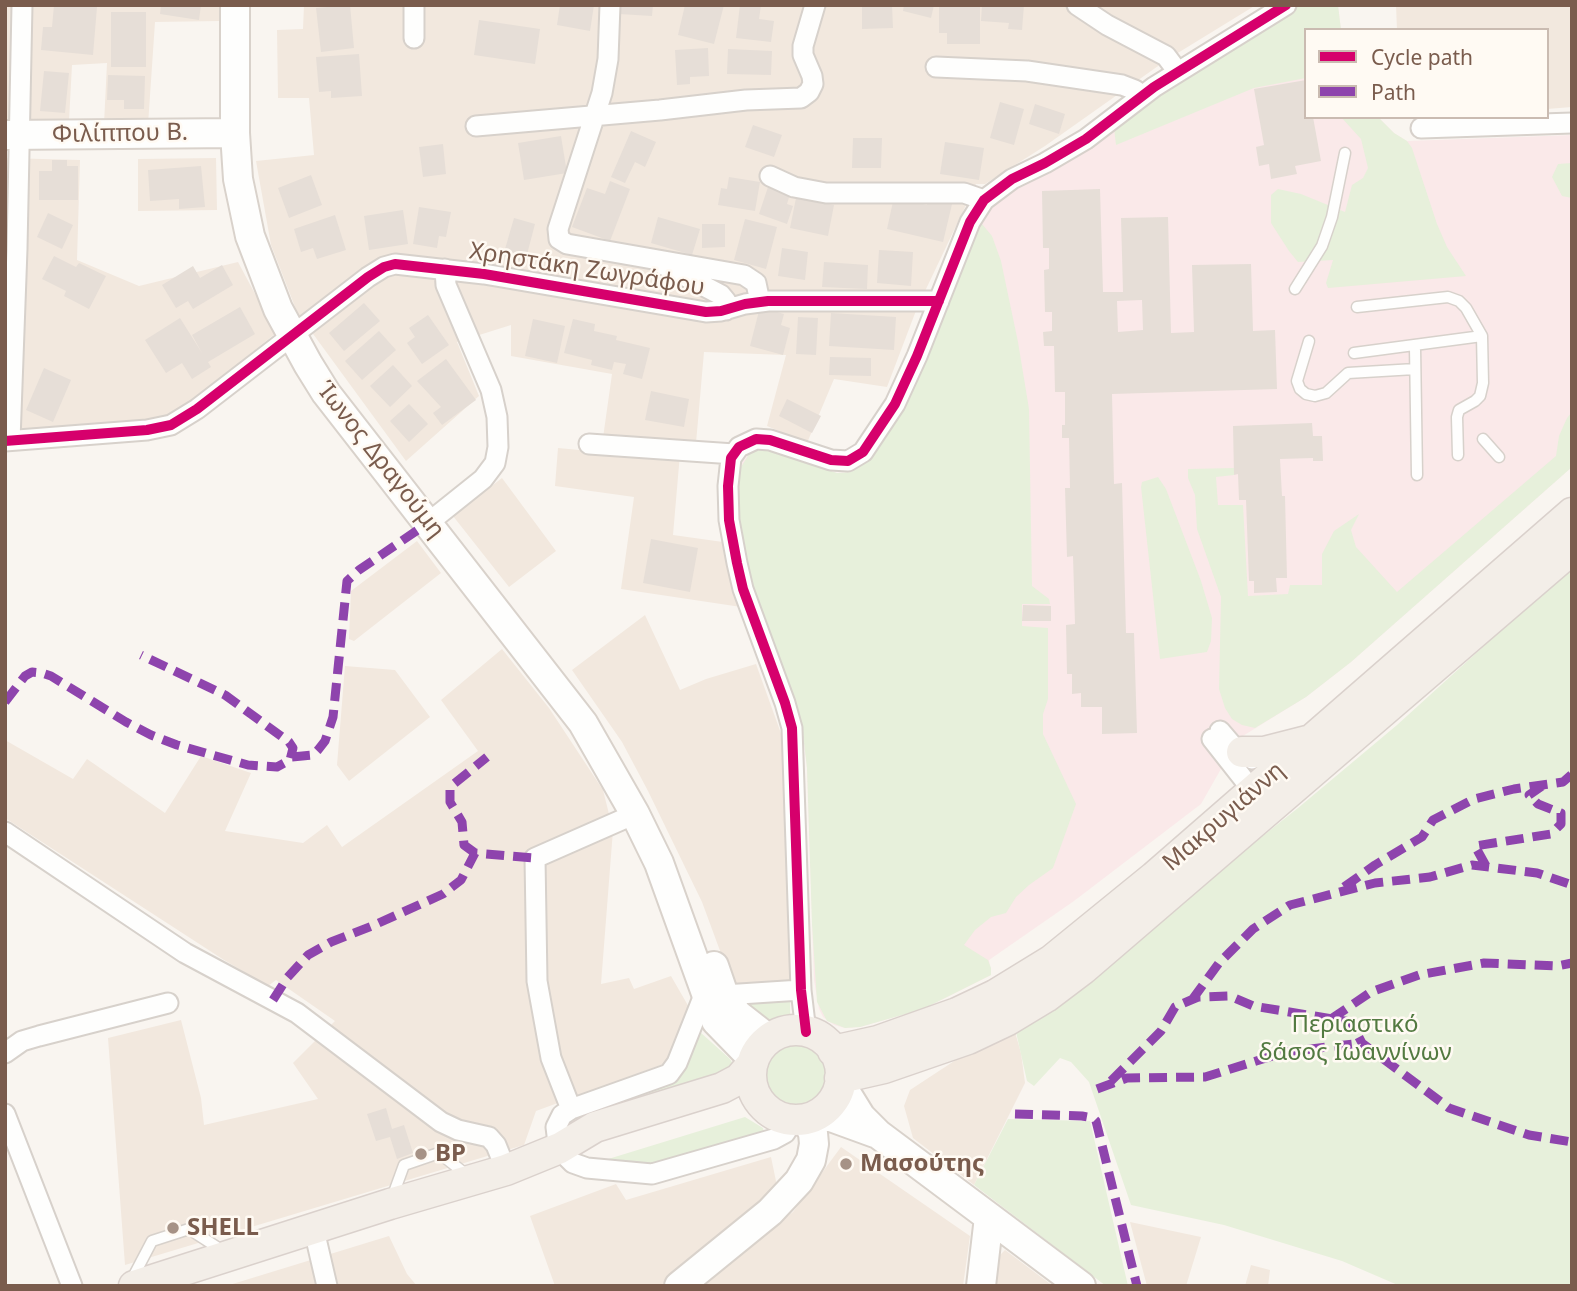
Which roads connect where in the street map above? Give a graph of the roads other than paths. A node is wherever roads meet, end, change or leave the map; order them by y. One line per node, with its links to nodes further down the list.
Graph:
1 (22, 5): 17 (street)
2 (234, 5): 16 (main road, Ίωνος Δραγούμη)
3 (414, 5): 8 (street)
4 (610, 5): 12 (street)
5 (815, 5): 12 (street)
6 (1077, 5): 10 (street)
7 (1286, 5): 10 (street)
8 (414, 38)
9 (936, 67): 11 (street)
10 (1178, 72): 11 (street)
11 (1141, 96): 20 (street)
12 (595, 116): 14 (street); 22 (street)
13 (1572, 123): 15 (street)
14 (476, 126)
15 (1421, 128)
16 (235, 133): 17 (main road, Φιλίππου Β.); 29 (main road, Ίωνος Δραγούμη)
17 (12, 135): 21 (street)
18 (1345, 153): 24 (lane)
19 (770, 176): 20 (street)
20 (984, 200): 25 (street)
21 (11, 249): 35 (street)
22 (662, 260): 26 (street); 28 (street)
23 (445, 270): 28 (street, Χρηστάκη Ζωγράφου); 29 (street, Χρηστάκη Ζωγράφου); 44 (street)
24 (1295, 289)
25 (939, 301): 26 (street, Χρηστάκη Ζωγράφου); 39 (street)
26 (760, 302): 28 (street, Χρηστάκη Ζωγράφου)
27 (1357, 307): 30 (lane)
28 (726, 310)
29 (292, 335): 37 (street, Χρηστάκη Ζωγράφου); 44 (main road, Ίωνος Δραγούμη)
30 (1482, 336): 32 (lane); 40 (lane)
31 (1309, 341): 34 (lane)
32 (1415, 347): 33 (lane); 34 (lane)
33 (1354, 353)
34 (1415, 369): 42 (lane)
35 (9, 375): 37 (street)
36 (1483, 439): 41 (lane)
37 (8, 441)
38 (589, 443): 39 (street)
39 (734, 454): 51 (street)
40 (1458, 455)
41 (1499, 457)
42 (1417, 475)
43 (1572, 513): 46 (main road, Μακρυγιάννη)
44 (428, 523): 49 (main road, Ίωνος Δραγούμη)
45 (1572, 549): 48 (main road, Μακρυγιάννη)
46 (1314, 739): 47 (main road); 48 (main road, Μακρυγιάννη)
47 (1242, 752): 48 (street); 48 (street)
48 (1269, 793): 57 (main road, Μακρυγιάννη)
49 (635, 814): 52 (main road, Ίωνος Δραγούμη); 59 (street)
50 (5, 832): 64 (street)
51 (801, 990): 52 (street); 54 (street)
52 (714, 995): 56 (main road); 59 (street)
53 (168, 1003): 55 (street)
54 (806, 1032): 56 (main road); 57 (main road)
55 (5, 1053)
56 (758, 1054): 58 (main road); 63 (main road)
57 (838, 1071): 61 (main road); 62 (main road)
58 (764, 1107): 61 (main road); 63 (main road)
59 (571, 1109): 63 (street)
60 (5, 1114): 69 (street)
61 (805, 1118): 62 (main road); 63 (street); 68 (main road)
62 (878, 1134): 65 (main road)
63 (560, 1148): 64 (main road)
64 (506, 1170): 66 (main road)
65 (989, 1217): 73 (main road); 74 (main road)
66 (314, 1230): 67 (main road); 72 (street)
67 (230, 1255): 70 (lane); 71 (main road)
68 (681, 1284)
69 (72, 1286)
70 (128, 1286)
71 (134, 1286)
72 (327, 1286)
73 (981, 1286)
74 (1081, 1286)

